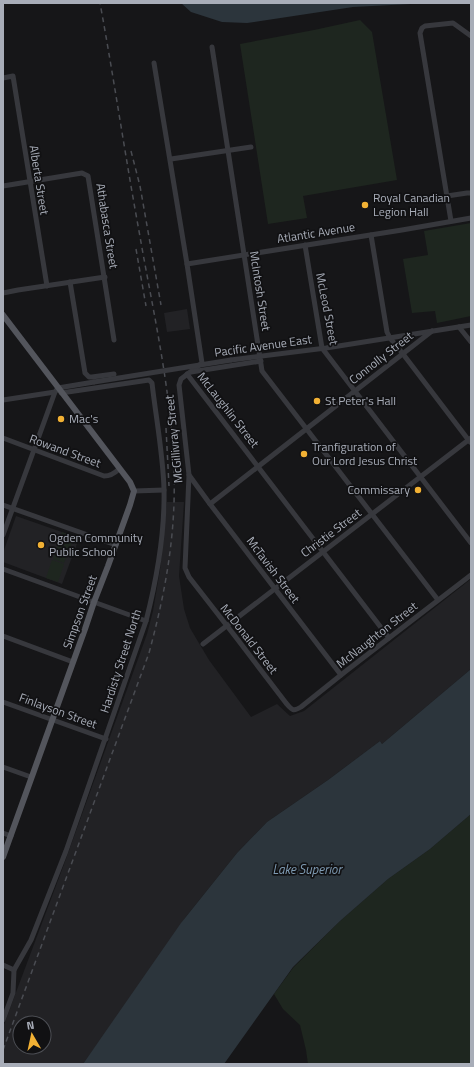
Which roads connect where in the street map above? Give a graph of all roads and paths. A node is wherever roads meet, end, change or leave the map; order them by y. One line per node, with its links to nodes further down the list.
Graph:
1 (471, 36): 11 (street)
2 (212, 48): 6 (street, McIntosh Street)
3 (154, 63): 7 (street, McLaughlin Street)
4 (3, 78): 8 (street, Alberta Street)
5 (251, 147): 6 (street)
6 (228, 150): 7 (street); 16 (street, McIntosh Street)
7 (171, 159): 17 (street, McLaughlin Street)
8 (29, 182): 9 (street); 18 (street, Athabasca Street); 20 (street, Alberta Street)
9 (3, 186)
10 (471, 193): 11 (street)
11 (447, 196): 13 (street)
12 (471, 218): 13 (street, Atlantic Avenue)
13 (451, 221): 14 (street, Atlantic Avenue)
14 (371, 235): 15 (street, Atlantic Avenue); 26 (street)
15 (305, 245): 16 (street, Atlantic Avenue); 29 (street, McLeod Street)
16 (244, 255): 17 (street, Atlantic Avenue); 31 (street, McIntosh Street)
17 (187, 264): 32 (street, McLaughlin Street)
18 (105, 277): 19 (street); 27 (street, Athabasca Street)
19 (70, 282): 20 (street); 33 (street)
20 (46, 286): 21 (street)
21 (3, 293)
22 (3, 315): 34 (main road)
23 (471, 325): 24 (street, Pacific Avenue East)
24 (459, 327): 25 (street, Pacific Avenue East); 28 (street)
25 (432, 331): 26 (street, Pacific Avenue East); 30 (street, Connolly Street)
26 (390, 338): 29 (street, Pacific Avenue East); 30 (street)
27 (114, 340)
28 (471, 342)
29 (322, 348): 31 (street, Pacific Avenue East); 35 (street, McLeod Street)
30 (403, 354): 35 (street, Connolly Street); 39 (street)
31 (261, 358): 32 (street); 34 (street, Pacific Avenue East, bridge); 37 (street, McIntosh Street)
32 (188, 373): 41 (street, McLaughlin Street); 43 (street, McGillivray Street)
33 (114, 374)
34 (58, 391): 36 (street); 40 (street); 42 (main road); 45 (street, Hardisty Street North)
35 (355, 392): 37 (street, Connolly Street); 44 (street, McLeod Street)
36 (3, 400)
37 (306, 429): 41 (street, Connolly Street); 50 (street, McIntosh Street)
38 (3, 438): 40 (street, Rowand Street)
39 (470, 440): 44 (street, Christie Street)
40 (34, 450): 42 (street, Rowand Street); 49 (street)
41 (258, 466): 47 (street, Connolly Street); 54 (street, McLaughlin Street)
42 (119, 469): 46 (main road)
43 (190, 476): 47 (street, McTavish Street); 57 (street, McGillivray Street)
44 (421, 477): 50 (street, Christie Street); 52 (street, McLeod Street)
45 (164, 490): 46 (street); 61 (street, Hardisty Street North)
46 (134, 491): 53 (main road, Simpson Street)
47 (210, 504): 58 (street, McTavish Street)
48 (3, 505): 49 (street)
49 (12, 509): 51 (street); 53 (street)
50 (372, 514): 54 (street, Christie Street); 59 (street, McIntosh Street)
51 (3, 535)
52 (471, 543)
53 (116, 545): 60 (main road, Simpson Street)
54 (323, 551): 58 (street, Christie Street); 64 (street, McLaughlin Street)
55 (3, 569): 60 (street)
56 (471, 575): 59 (street, McNaughton Street)
57 (188, 577): 62 (street, McDonald Street)
58 (275, 588): 62 (street, Christie Street); 67 (street, McTavish Street)
59 (438, 600): 64 (street, McNaughton Street)
60 (94, 602): 61 (street); 66 (main road, Simpson Street)
61 (146, 621): 71 (street, Hardisty Street North)
62 (227, 626): 65 (street, Christie Street); 69 (street, McDonald Street)
63 (3, 636): 66 (street)
64 (389, 638): 67 (street, McNaughton Street)
65 (203, 644)
66 (73, 662): 70 (main road, Simpson Street)
67 (341, 675): 69 (street, McNaughton Street)
68 (3, 702): 70 (street, Finlayson Street)
69 (295, 710)
70 (52, 720): 71 (street, Finlayson Street); 73 (main road, Simpson Street)
71 (106, 739): 78 (street, Hardisty Street North)
72 (3, 767): 73 (street)
73 (31, 777): 75 (main road, Simpson Street)
74 (3, 833): 75 (street)
75 (11, 836): 76 (main road, Simpson Street)
76 (3, 857)
77 (3, 966): 78 (street)
78 (14, 970): 79 (street, Hardisty Street North)
79 (3, 1020)

